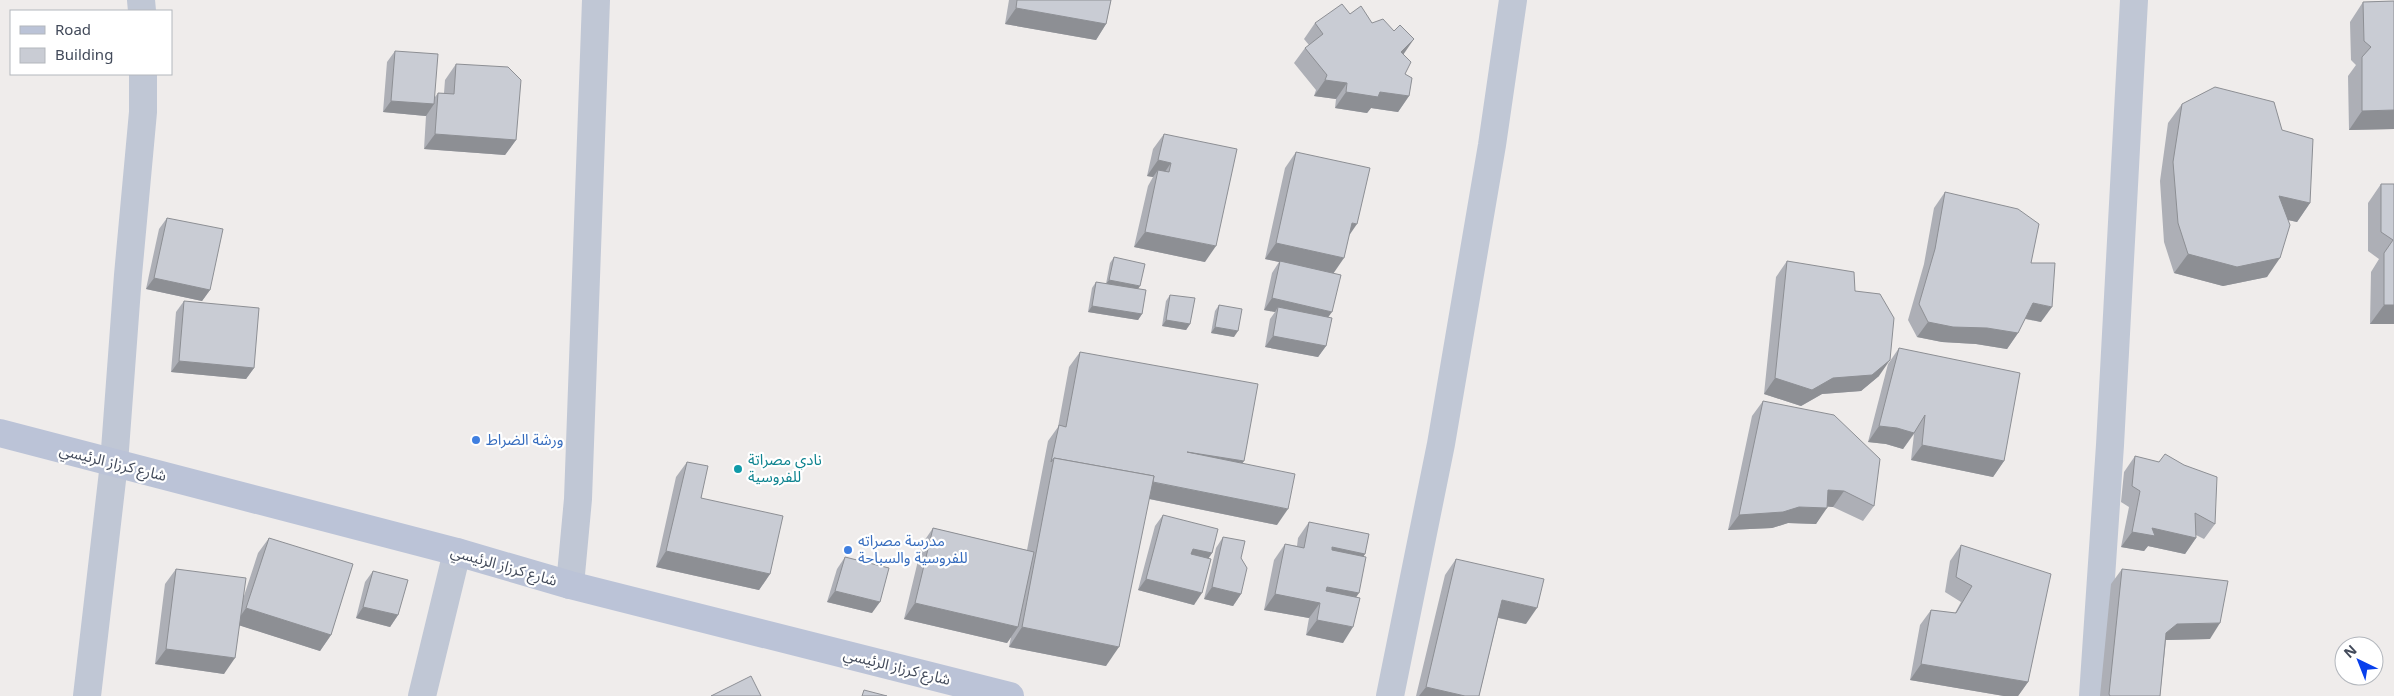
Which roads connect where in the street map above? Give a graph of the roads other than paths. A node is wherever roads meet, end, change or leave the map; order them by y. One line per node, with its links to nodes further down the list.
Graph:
1 (596, 0): 8 (street)
2 (1513, 0): 13 (street)
3 (2134, 0): 14 (street)
4 (142, 75): 6 (street)
5 (0, 433): 6 (street, شارع كرزاز الرئيسي)
6 (114, 463): 7 (street, شارع كرزاز الرئيسي); 10 (street)
7 (457, 552): 8 (street, شارع كرزاز الرئيسي); 11 (street)
8 (570, 585): 9 (street, شارع كرزاز الرئيسي)
9 (942, 688): 12 (street, شارع كرزاز الرئيسي)
10 (87, 696)
11 (422, 696)
12 (1010, 696)
13 (1390, 696)
14 (2093, 696)

